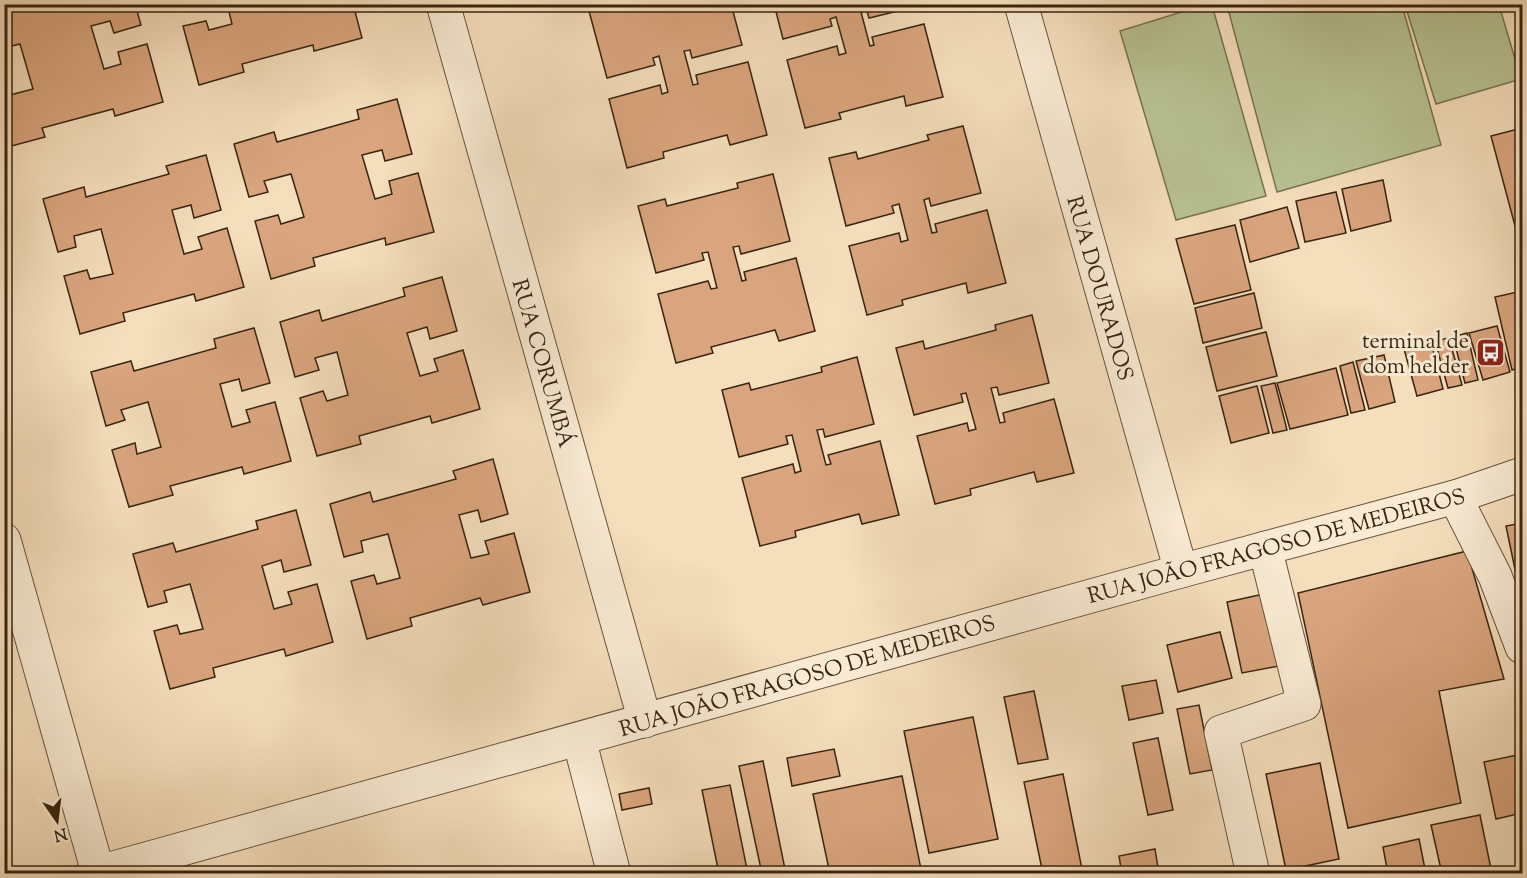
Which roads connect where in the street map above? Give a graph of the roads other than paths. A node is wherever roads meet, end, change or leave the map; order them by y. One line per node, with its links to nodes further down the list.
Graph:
1 (443, 4): 9 (street, RUA CORUMBÁ)
2 (1022, 4): 7 (street, RUA DOURADOS)
3 (1522, 474): 4 (street, RUA JOÃO FRAGOSO DE MEDEIROS)
4 (1455, 497): 6 (street, RUA JOÃO FRAGOSO DE MEDEIROS); 8 (street)
5 (4, 540): 11 (street)
6 (1265, 548): 7 (street, RUA JOÃO FRAGOSO DE MEDEIROS); 13 (street)
7 (1181, 571): 9 (street, RUA JOÃO FRAGOSO DE MEDEIROS)
8 (1522, 647)
9 (645, 721): 10 (street, RUA JOÃO FRAGOSO DE MEDEIROS)
10 (579, 739): 11 (street, RUA JOÃO FRAGOSO DE MEDEIROS); 12 (street)
11 (95, 873)
12 (614, 873)
13 (1253, 873)

